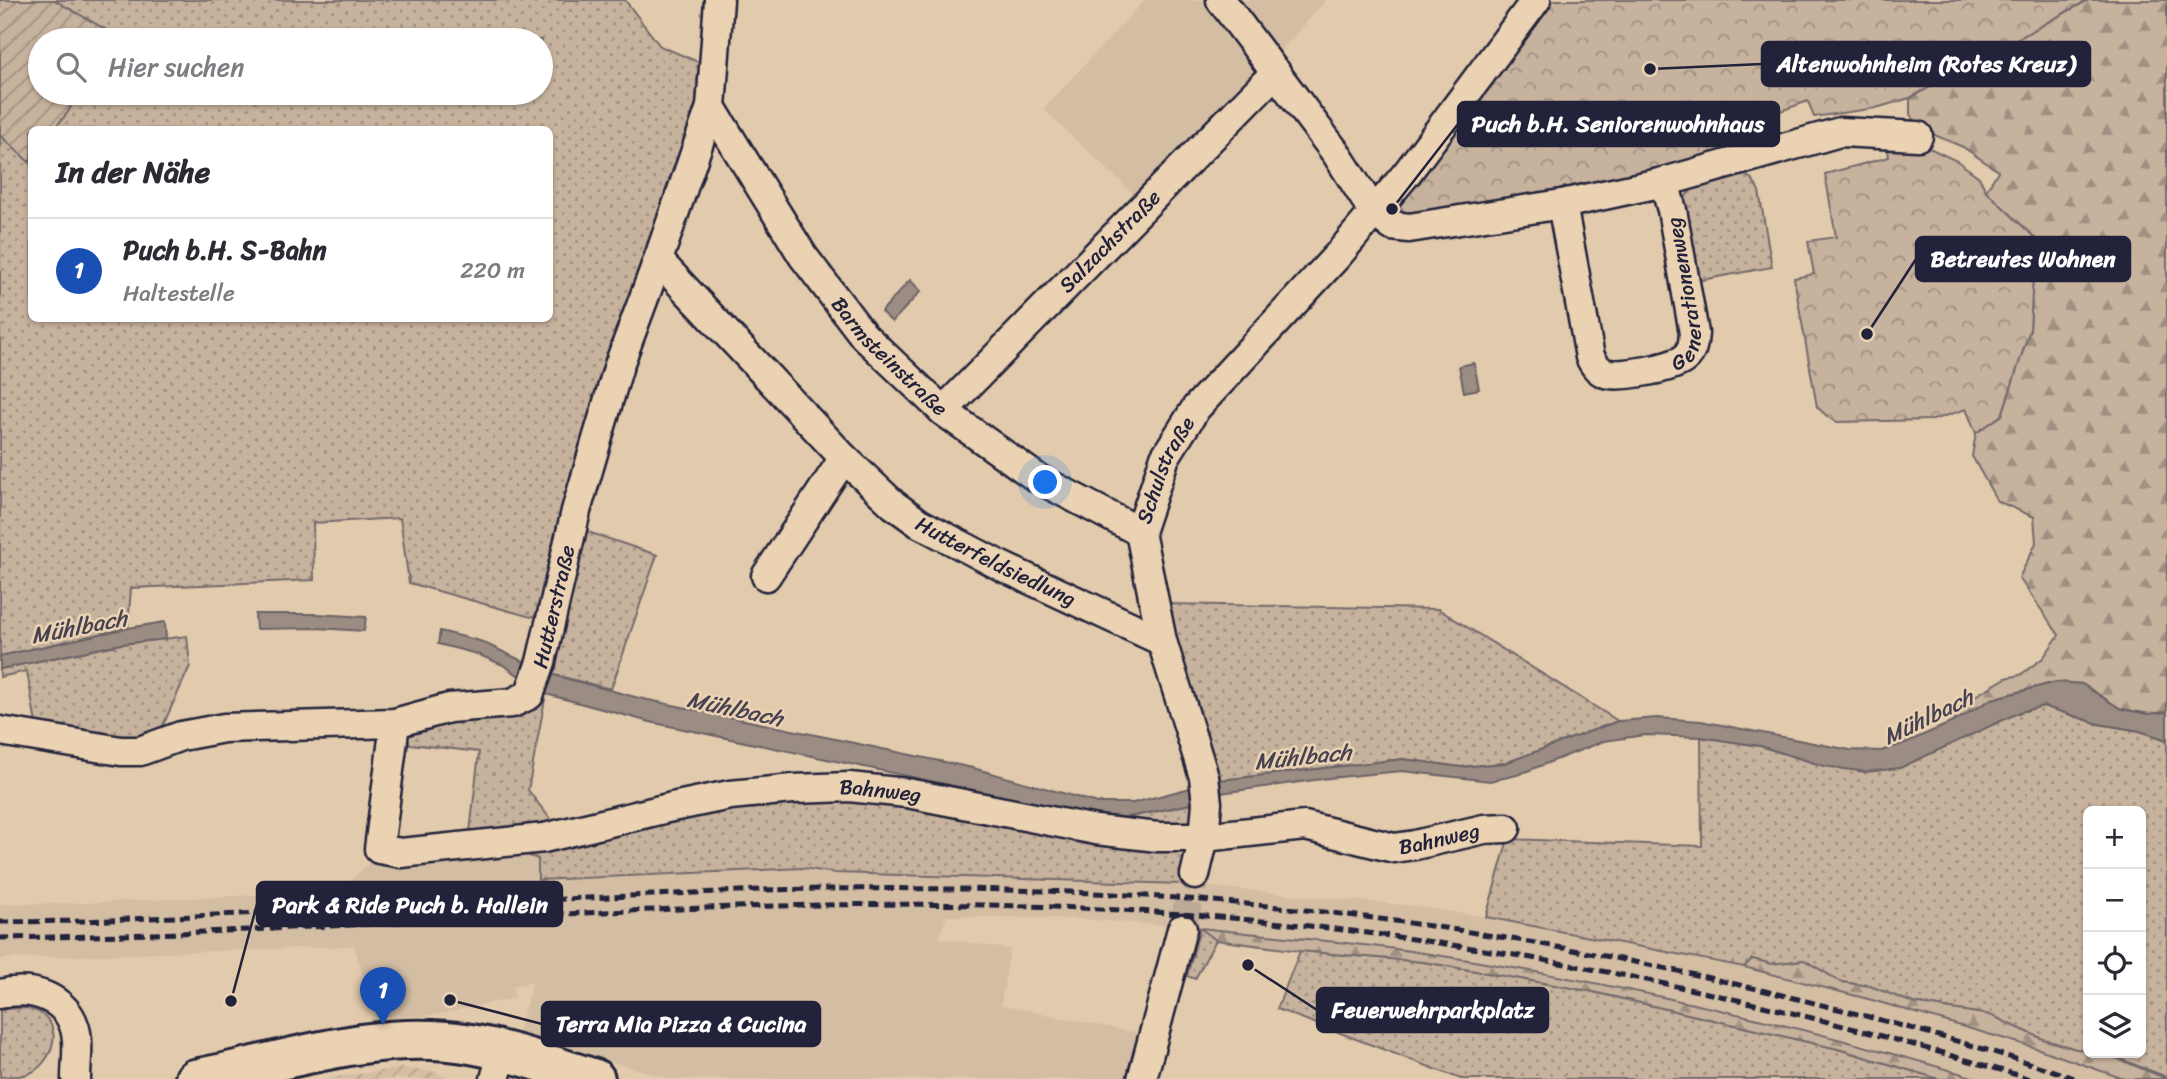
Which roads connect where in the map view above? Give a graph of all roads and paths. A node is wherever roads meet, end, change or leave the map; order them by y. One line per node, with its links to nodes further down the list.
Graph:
1 (719, 0): 5 (street, Hutterstraße)
2 (1221, 0): 4 (street)
3 (1535, 0): 9 (street, Schulstraße)
4 (1276, 72): 9 (street); 11 (street, Salzachstraße)
5 (711, 107): 10 (street, Hutterstraße); 11 (street, Barmsteinstraße)
6 (1918, 136): 7 (street, Generationenweg)
7 (1664, 182): 8 (street, Generationenweg); 8 (street, Generationenweg)
8 (1562, 204): 9 (street, Generationenweg)
9 (1373, 211): 13 (street, Schulstraße)
10 (658, 260): 12 (street, Hutterfeldsiedlung); 16 (street, Hutterstraße)
11 (943, 411): 13 (street, Barmsteinstraße)
12 (844, 458): 14 (street); 15 (street, Hutterfeldsiedlung)
13 (1140, 532): 15 (street, Schulstraße)
14 (766, 576)
15 (1162, 641): 19 (street, Schulstraße)
16 (395, 723): 17 (street, Hutterstraße); 19 (street, Bahnweg)
17 (0, 731)
18 (1506, 828): 19 (street, Bahnweg)
19 (1204, 837): 20 (street, Schulstraße)
20 (1195, 875)
21 (1182, 929): 27 (street)
22 (0, 994): 24 (street)
23 (499, 1065): 25 (main road); 26 (main road)
24 (76, 1079)
25 (195, 1079)
26 (595, 1079)
27 (1142, 1079)

